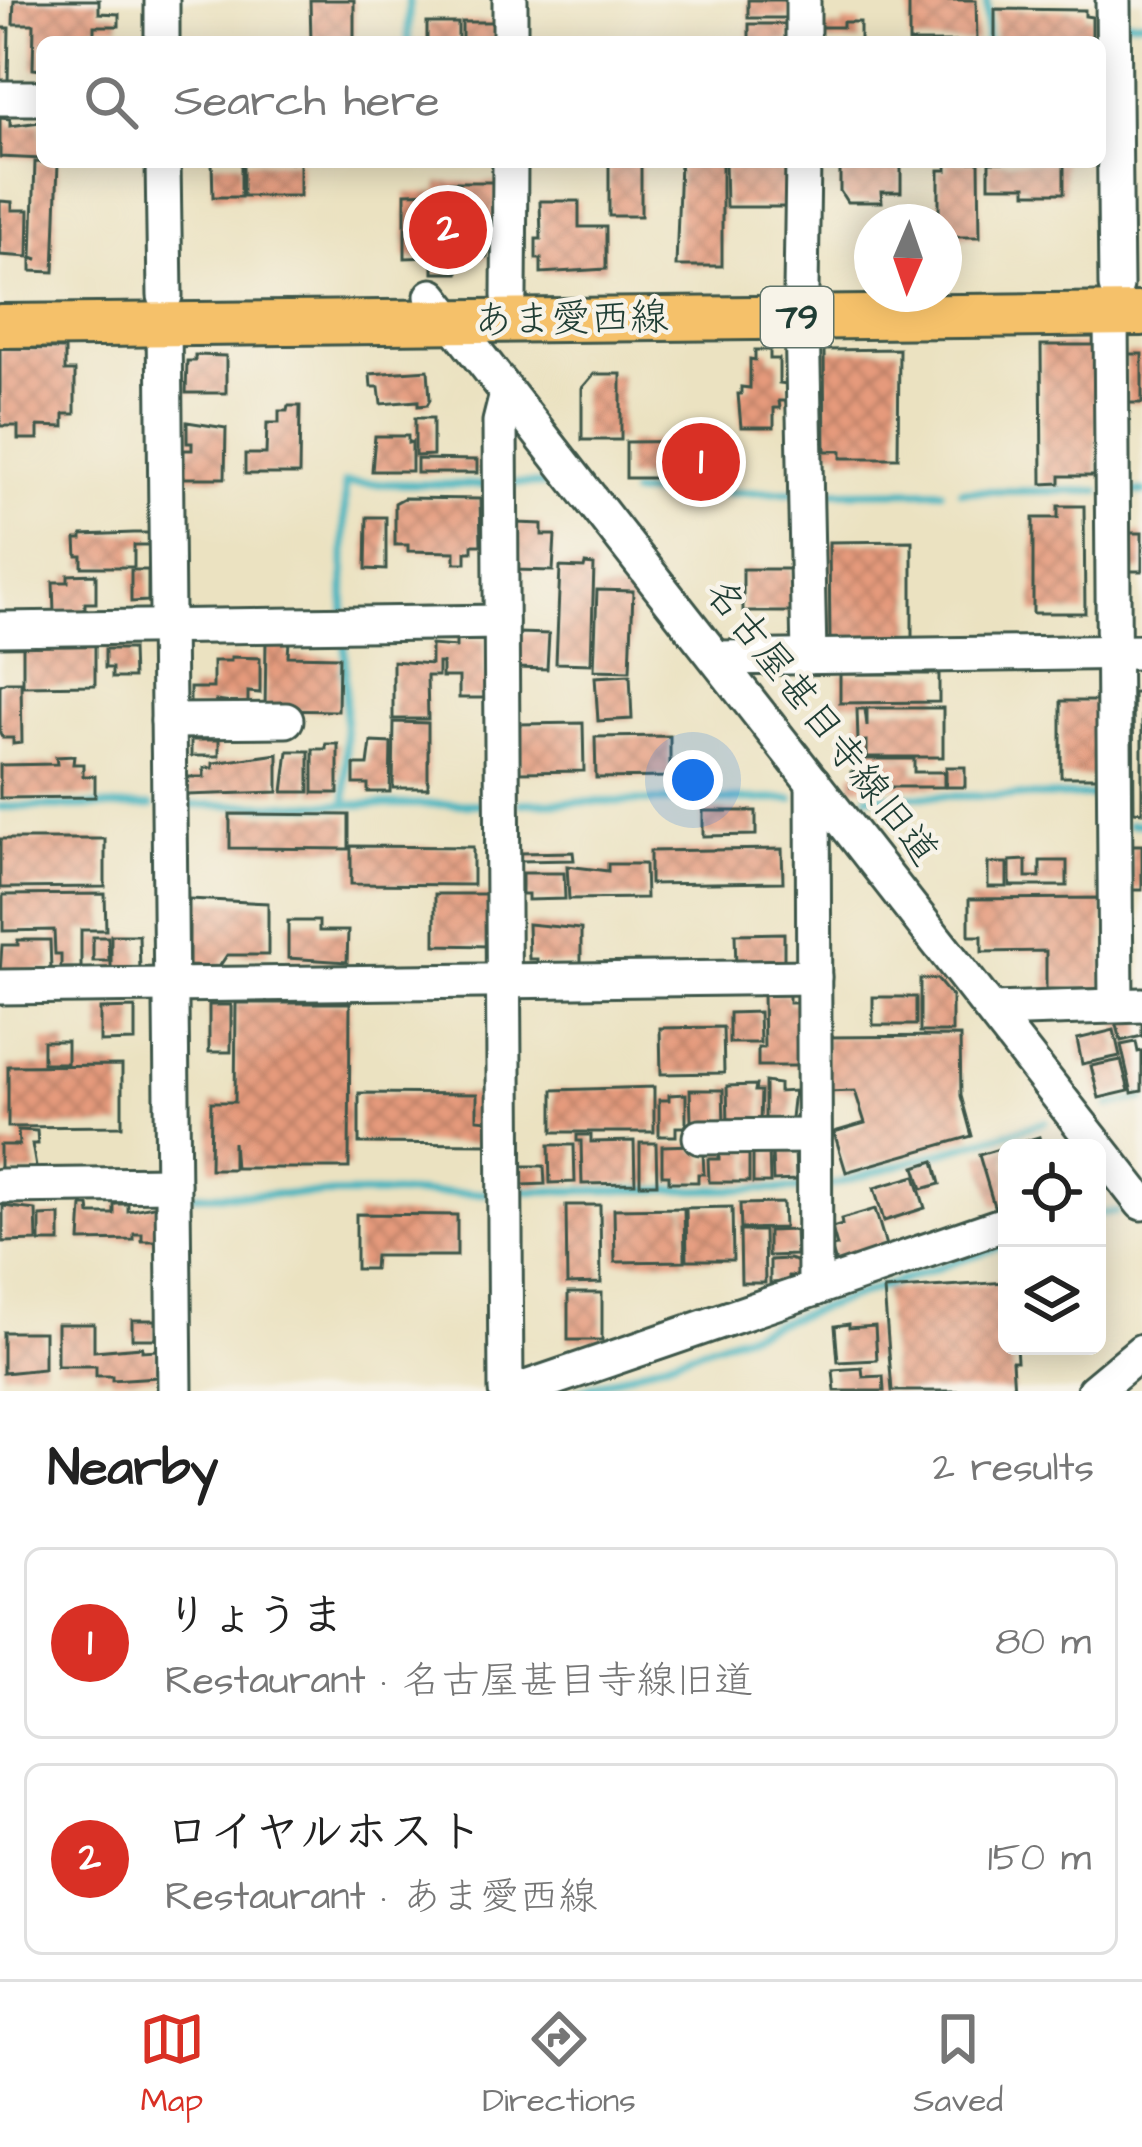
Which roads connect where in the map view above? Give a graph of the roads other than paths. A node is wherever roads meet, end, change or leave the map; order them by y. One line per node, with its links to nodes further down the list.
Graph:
1 (162, 0): 5 (street)
2 (510, 0): 6 (street)
3 (803, 0): 7 (street)
4 (1123, 22): 8 (street)
5 (162, 36)
6 (510, 36)
7 (803, 36)
8 (1107, 92): 18 (street)
9 (0, 98): 10 (street)
10 (36, 98)
11 (163, 168): 21 (street)
12 (510, 168): 16 (street)
13 (803, 168): 19 (street)
14 (962, 289): 18 (main road)
15 (854, 293): 19 (main road, あま愛西線 / 79)
16 (508, 296): 19 (main road, あま愛西線 / 79); 20 (main road, あま愛西線 / 79)
17 (0, 298): 21 (main road, あま愛西線 / 79)
18 (1128, 300): 19 (main road, あま愛西線 / 79); 27 (street)
19 (801, 303): 20 (main road, あま愛西線 / 79); 28 (street)
20 (443, 309): 21 (main road, あま愛西線 / 79); 23 (street, 名古屋甚目寺線旧道)
21 (164, 310): 22 (main road, あま愛西線 / 79); 25 (street)
22 (0, 326)
23 (507, 394): 24 (street); 29 (street, 名古屋甚目寺線旧道)
24 (501, 622): 25 (street); 34 (street)
25 (167, 628): 26 (street); 31 (street)
26 (0, 629)
27 (1127, 653): 28 (street); 37 (street)
28 (809, 657): 29 (street)
29 (717, 658): 32 (street, 名古屋甚目寺線旧道)
30 (286, 720): 31 (street)
31 (168, 721): 35 (street)
32 (813, 782): 33 (street); 38 (street, 名古屋甚目寺線旧道)
33 (814, 977): 34 (street); 39 (street)
34 (504, 980): 35 (street); 48 (street)
35 (171, 984): 36 (street); 41 (street)
36 (0, 987)
37 (1129, 1005): 38 (street)
38 (993, 1010): 43 (street, 名古屋甚目寺線旧道)
39 (814, 1136): 40 (street); 45 (street)
40 (700, 1137)
41 (173, 1184): 42 (street); 47 (street)
42 (0, 1186)
43 (1121, 1192)
44 (998, 1225): 45 (street)
45 (815, 1289): 49 (street)
46 (1142, 1351): 50 (street)
47 (175, 1391)
48 (506, 1391)
49 (518, 1391)
50 (1094, 1391)

